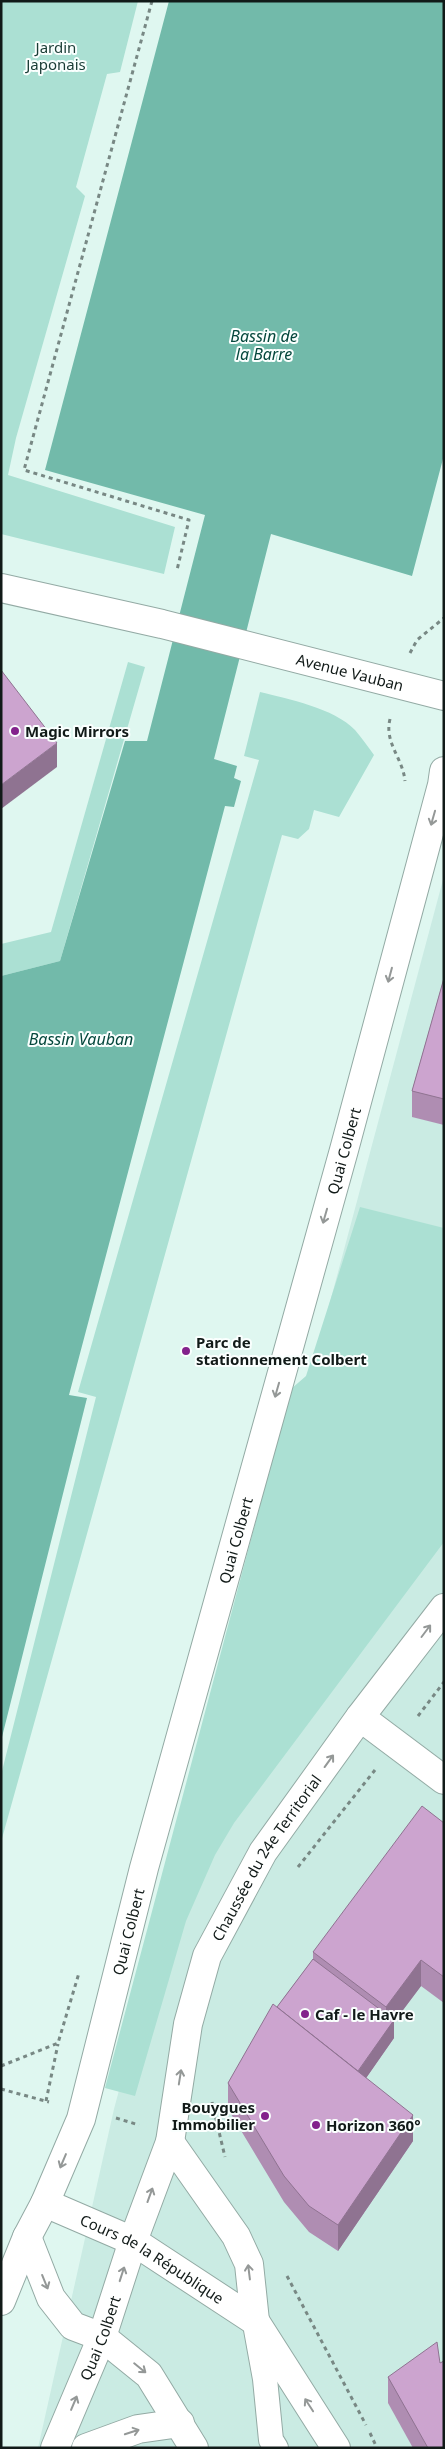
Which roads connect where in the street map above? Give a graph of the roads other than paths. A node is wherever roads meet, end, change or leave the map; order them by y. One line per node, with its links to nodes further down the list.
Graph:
1 (1, 588): 2 (main road, Avenue Vauban)
2 (444, 696)
3 (444, 771): 8 (main road, Quai Colbert, one-way to 8)
4 (444, 1608): 5 (main road, Chaussée du 24e Territorial, one-way to 4)
5 (360, 1717): 6 (main road); 7 (main road, Chaussée du 24e Territorial, one-way to 5)
6 (444, 1780)
7 (170, 2142): 10 (main road, Quai Colbert, one-way to 7); 12 (main road, one-way to 7)
8 (45, 2203): 9 (main road, Quai Colbert); 10 (main road, Cours de la République)
9 (27, 2236): 11 (main road, Quai Colbert); 13 (main road, one-way to 13)
10 (133, 2241): 12 (main road, Cours de la République); 13 (main road, Quai Colbert, one-way to 10)
11 (1, 2301)
12 (255, 2321): 18 (lane); 19 (main road, one-way to 12)
13 (102, 2337): 14 (main road, one-way to 14); 15 (main road, Quai Colbert, one-way to 13)
14 (180, 2423): 16 (main road, one-way to 14); 17 (main road)
15 (55, 2448)
16 (86, 2448)
17 (194, 2448)
18 (276, 2448)
19 (336, 2448)

